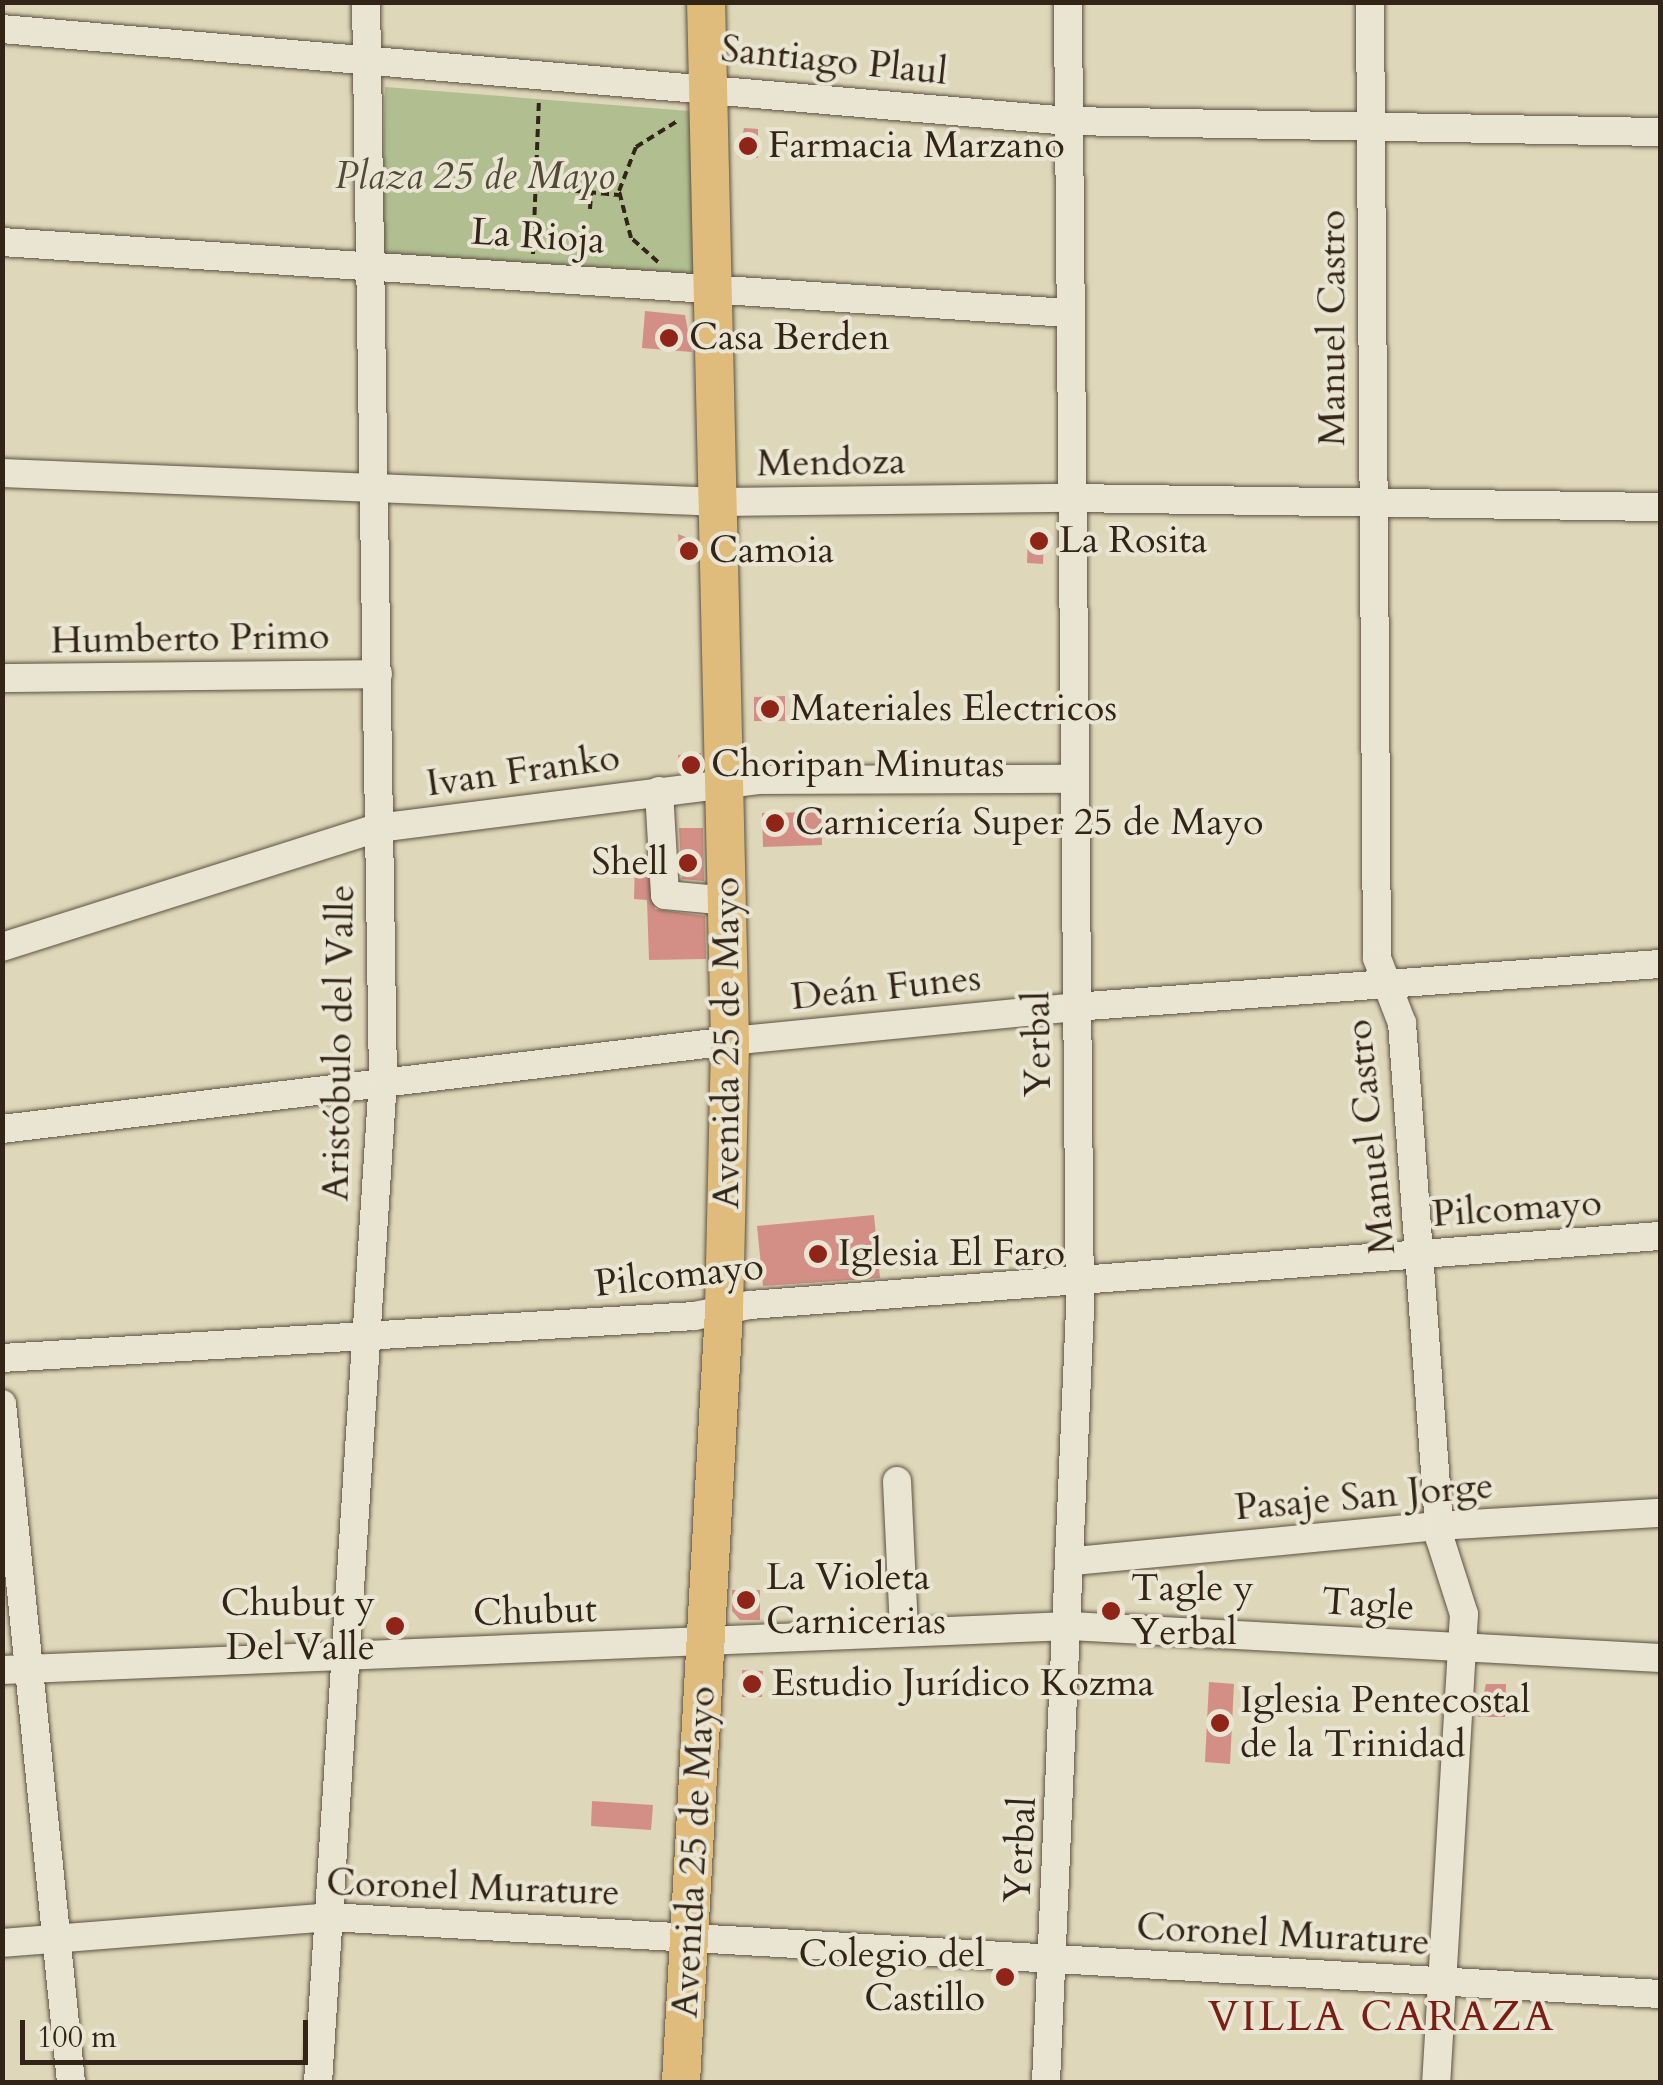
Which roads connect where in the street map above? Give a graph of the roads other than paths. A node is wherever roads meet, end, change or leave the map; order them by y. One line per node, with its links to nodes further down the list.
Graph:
1 (366, 2): 6 (street, Aristóbulo del Valle)
2 (706, 2): 7 (main road, Avenida 25 de Mayo)
3 (1068, 2): 8 (street, Yerbal)
4 (1370, 2): 9 (street, Manuel Castro)
5 (2, 29): 6 (street, Santiago Plaul)
6 (366, 59): 7 (street, Santiago Plaul); 12 (street, Aristóbulo del Valle)
7 (709, 98): 8 (street, Santiago Plaul); 13 (main road, Avenida 25 de Mayo)
8 (1069, 121): 9 (street, Santiago Plaul); 14 (street, Yerbal)
9 (1371, 127): 10 (street, Santiago Plaul); 19 (street, Manuel Castro)
10 (1660, 132)
11 (2, 242): 12 (street, La Rioja)
12 (370, 262): 13 (street, La Rioja); 16 (street, Aristóbulo del Valle)
13 (716, 290): 14 (street, La Rioja); 18 (main road, Avenida 25 de Mayo)
14 (1068, 312): 17 (street, Yerbal)
15 (2, 473): 16 (street, Mendoza)
16 (372, 484): 18 (street, Mendoza); 21 (street, Aristóbulo del Valle)
17 (1071, 498): 18 (street, Mendoza); 19 (street, Mendoza); 23 (street, Yerbal)
18 (721, 502): 24 (main road, Avenida 25 de Mayo)
19 (1371, 503): 20 (street, Mendoza); 30 (street, Manuel Castro)
20 (1660, 507)
21 (378, 674): 22 (street, Humberto Primo); 26 (street, Aristóbulo del Valle)
22 (2, 678)
23 (1070, 779): 24 (street, Ivan Franko); 31 (street, Yerbal)
24 (728, 782): 25 (street, Ivan Franko); 27 (main road, Avenida 25 de Mayo)
25 (659, 791): 26 (street, Ivan Franko); 27 (street)
26 (378, 828): 28 (street, Ivan Franko); 33 (street, Aristóbulo del Valle)
27 (729, 901): 32 (main road, Avenida 25 de Mayo)
28 (2, 947)
29 (1660, 964): 30 (street, Deán Funes)
30 (1388, 984): 31 (street, Deán Funes); 36 (street, Manuel Castro)
31 (1074, 1007): 32 (street, Deán Funes); 37 (street, Yerbal)
32 (730, 1042): 33 (street, Deán Funes); 38 (main road, Avenida 25 de Mayo)
33 (383, 1080): 34 (street, Deán Funes); 39 (street, Aristóbulo del Valle)
34 (2, 1129)
35 (1660, 1236): 36 (street, Pilcomayo)
36 (1420, 1253): 37 (street, Pilcomayo); 44 (street, Manuel Castro)
37 (1080, 1284): 38 (street, Pilcomayo); 45 (street, Yerbal)
38 (724, 1310): 39 (street, Pilcomayo); 48 (main road, Avenida 25 de Mayo)
39 (368, 1337): 40 (street, Pilcomayo); 50 (street, Aristóbulo del Valle)
40 (2, 1358)
41 (2, 1404): 52 (street)
42 (897, 1481): 47 (street)
43 (1660, 1513): 44 (street, Pasaje San Jorge)
44 (1440, 1526): 45 (street, Pasaje San Jorge); 49 (street, Manuel Castro)
45 (1074, 1562): 46 (street, Yerbal)
46 (1070, 1626): 47 (street, Chubut); 49 (street, Tagle); 57 (street, Yerbal)
47 (904, 1632): 48 (street, Chubut)
48 (706, 1642): 50 (street, Chubut); 54 (main road, Avenida 25 de Mayo)
49 (1463, 1650): 51 (street, Tagle); 58 (street, Manuel Castro)
50 (348, 1654): 52 (street, Chubut); 53 (street, Aristóbulo del Valle)
51 (1660, 1658)
52 (15, 1669): 55 (street)
53 (329, 1918): 54 (street, Coronel Murature); 55 (street, Coronel Murature); 61 (street, Aristóbulo del Valle)
54 (691, 1934): 57 (street, Coronel Murature); 62 (main road, Avenida 25 de Mayo)
55 (54, 1939): 56 (street, Coronel Murature); 60 (street)
56 (2, 1942)
57 (1053, 1960): 58 (street, Coronel Murature); 63 (street, Yerbal)
58 (1442, 1982): 59 (street, Coronel Murature); 64 (street, Manuel Castro)
59 (1660, 1994)
60 (71, 2082)
61 (318, 2082)
62 (682, 2082)
63 (1046, 2082)
64 (1436, 2082)

